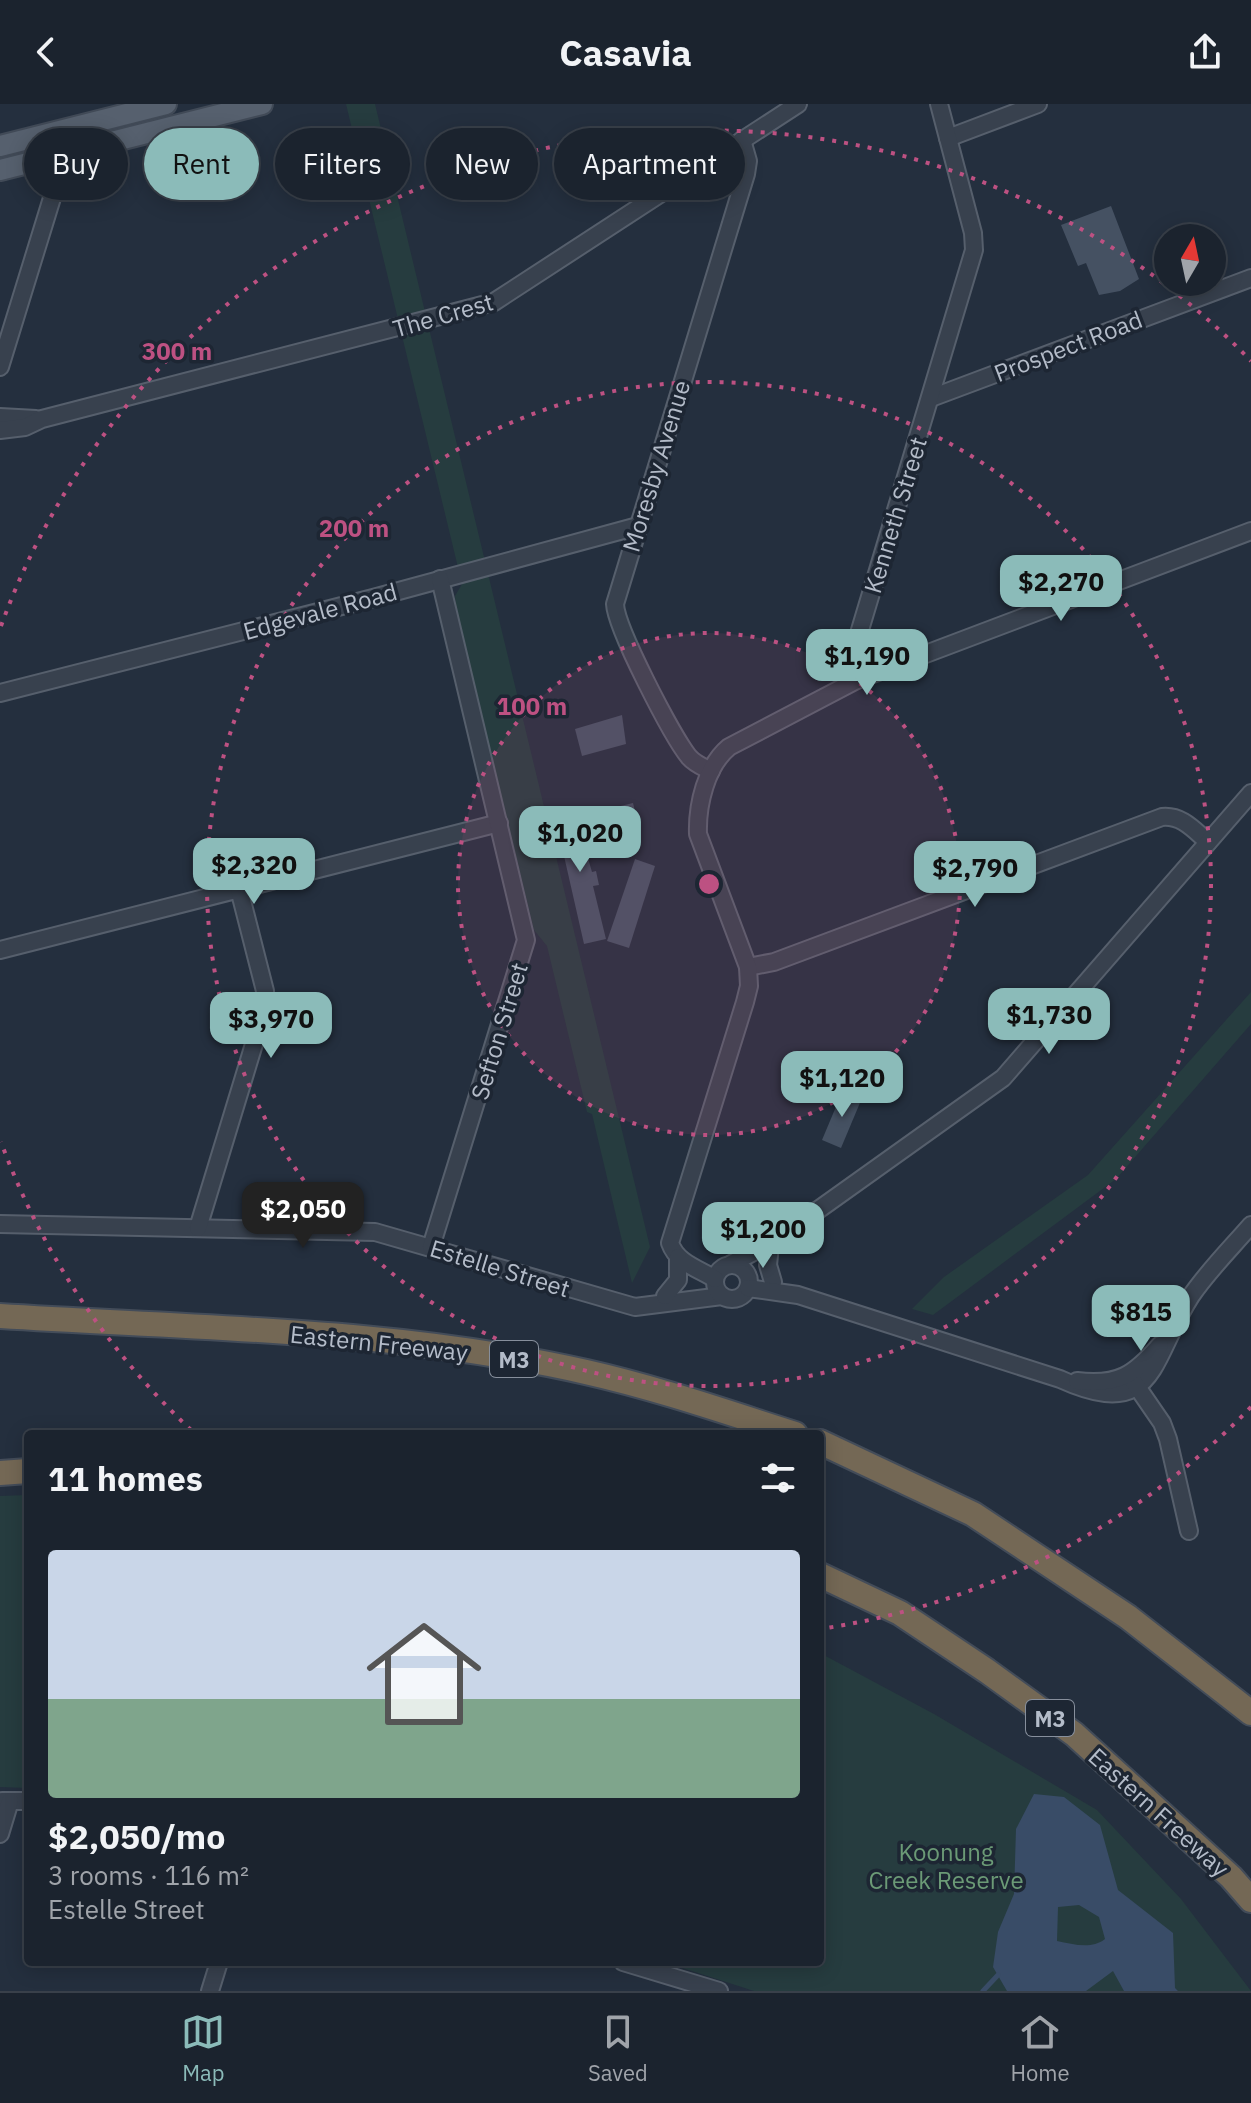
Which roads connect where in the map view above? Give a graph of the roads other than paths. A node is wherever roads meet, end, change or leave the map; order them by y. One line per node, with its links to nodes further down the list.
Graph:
1 (166, 104): 6 (main road)
2 (262, 104): 8 (main road)
3 (798, 104): 9 (street, The Crest)
4 (939, 104): 10 (street, Kenneth Street)
5 (1038, 104): 10 (street)
6 (141, 108): 7 (main road)
7 (68, 128)
8 (128, 138)
9 (745, 138)
10 (948, 138): 22 (street, Kenneth Street)
11 (24, 140): 12 (main road)
12 (0, 146)
13 (745, 150): 16 (street, Moresby Avenue)
14 (24, 164): 15 (main road)
15 (0, 170)
16 (745, 177)
17 (52, 200): 21 (street)
18 (650, 200): 24 (street, The Crest)
19 (738, 200): 26 (street, Moresby Avenue)
20 (1251, 278): 22 (street, Prospect Road)
21 (0, 367)
22 (931, 398): 29 (street, Kenneth Street)
23 (0, 417): 24 (street, The Crest)
24 (42, 419): 25 (street, The Crest)
25 (0, 430)
26 (638, 526): 28 (street, Edgevale Road); 31 (street, Moresby Avenue)
27 (1251, 531): 29 (street)
28 (440, 579): 30 (street, Edgevale Road); 33 (street, Sefton Street)
29 (857, 680): 31 (street)
30 (0, 693)
31 (711, 771): 37 (street)
32 (1251, 793): 34 (street)
33 (499, 823): 35 (street); 43 (street, Sefton Street)
34 (1208, 842): 37 (street); 42 (street)
35 (239, 889): 36 (street); 41 (street)
36 (0, 950)
37 (748, 967): 38 (street)
38 (681, 1214): 44 (street); 45 (street)
39 (0, 1224): 41 (street, Estelle Street)
40 (1251, 1225): 52 (street)
41 (198, 1228): 43 (street, Estelle Street)
42 (773, 1243): 45 (street); 46 (street); 47 (street)
43 (431, 1247): 50 (street, Estelle Street)
44 (678, 1257): 45 (street); 49 (street)
45 (722, 1278): 46 (street); 46 (street); 49 (street, Estelle Street); 50 (street, Estelle Street)
46 (748, 1279): 47 (street); 48 (street)
47 (773, 1282): 48 (street)
48 (798, 1295): 52 (street)
49 (665, 1296): 50 (street, Estelle Street)
50 (616, 1302)
51 (0, 1316): 53 (highway, Eastern Freeway / M3)
52 (1133, 1380): 57 (street)
53 (783, 1430)
54 (824, 1444): 59 (highway)
55 (24, 1471): 56 (highway)
56 (0, 1473)
57 (1189, 1531)
58 (824, 1577): 62 (highway, Eastern Freeway / M3)
59 (1251, 1713)
60 (5, 1801): 61 (street)
61 (0, 1834)
62 (1251, 1900)
63 (218, 1966): 65 (street)
64 (636, 1966): 66 (street)
65 (210, 1991)
66 (719, 1991)

